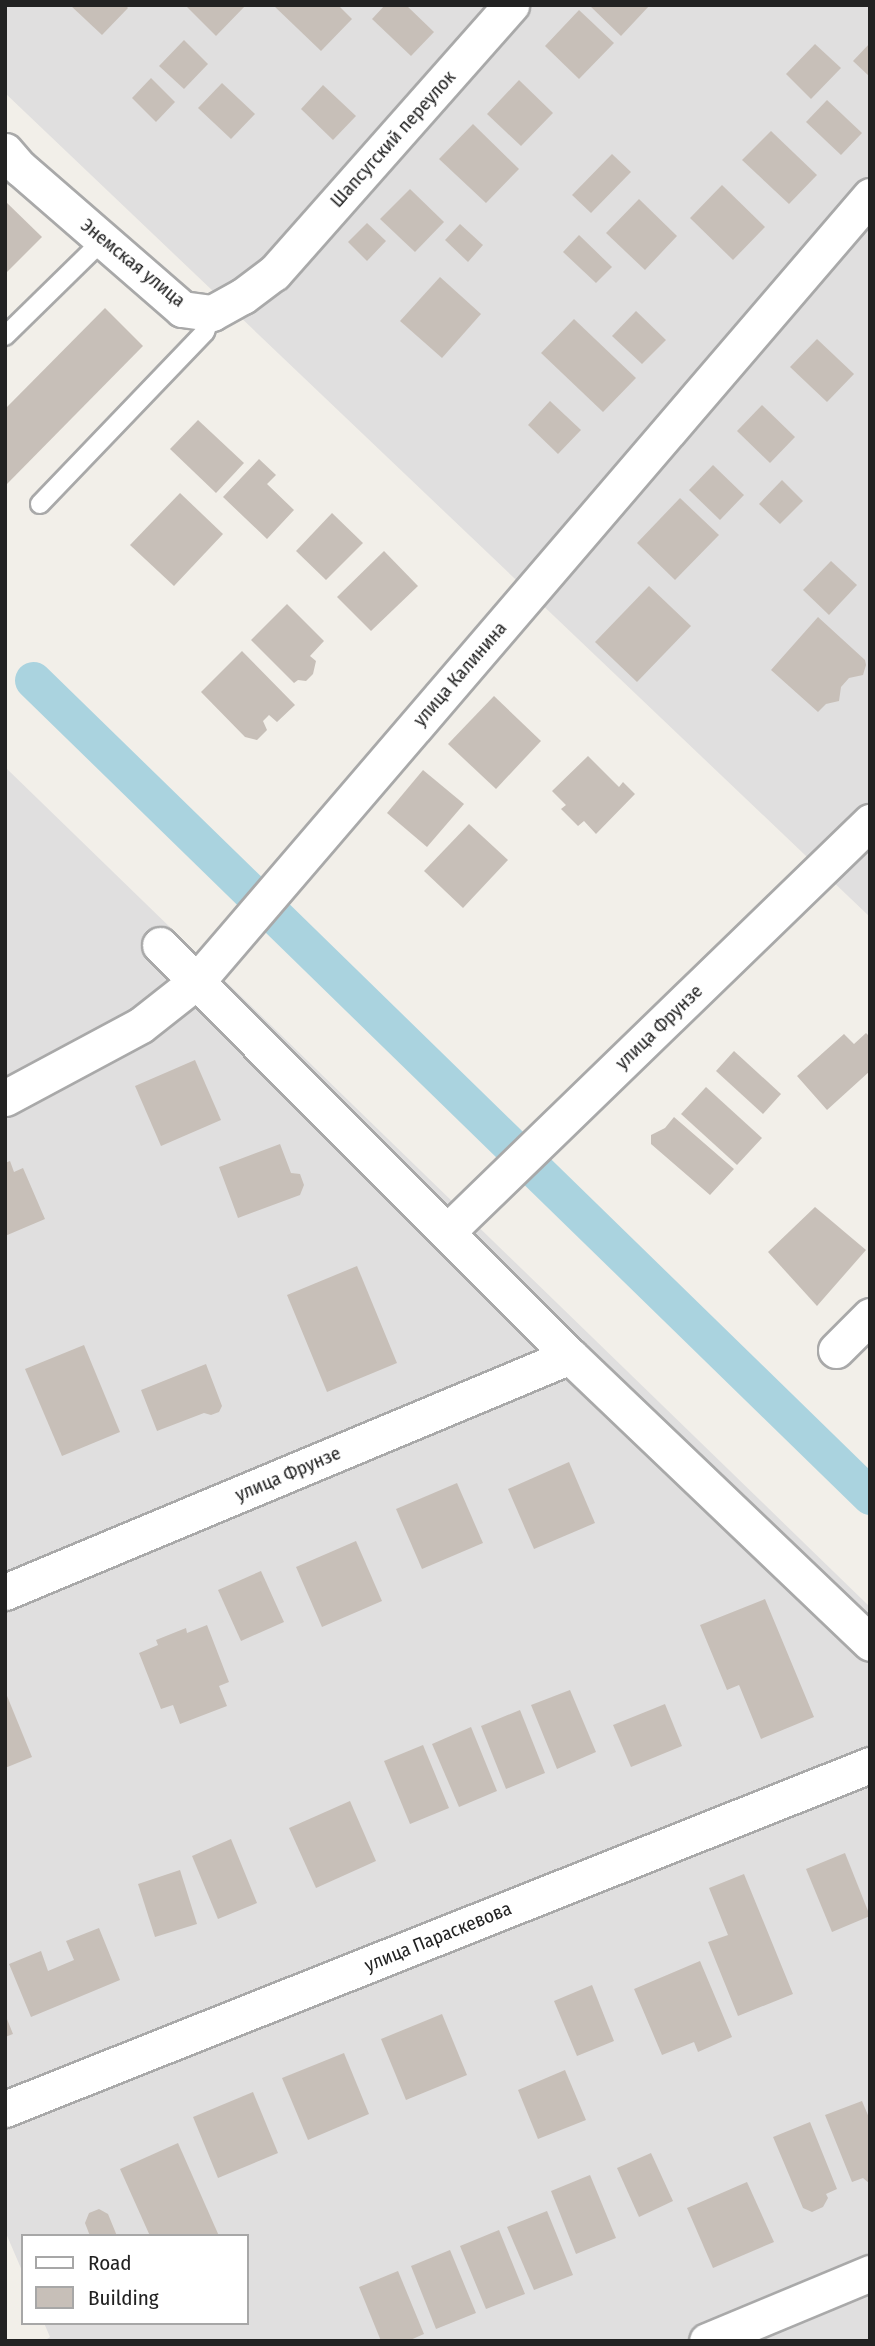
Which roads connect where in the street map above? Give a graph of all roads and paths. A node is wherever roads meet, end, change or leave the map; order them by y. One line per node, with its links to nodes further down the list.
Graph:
1 (511, 5): 5 (street, Шапсугский переулок)
2 (5, 151): 4 (street, Энемская улица)
3 (870, 196): 10 (street, улица Калинина)
4 (103, 240): 5 (street, Энемская улица); 6 (lane)
5 (212, 313): 7 (lane)
6 (5, 336)
7 (40, 504)
8 (870, 822): 12 (street, улица Фрунзе)
9 (160, 945): 10 (street)
10 (197, 981): 11 (street, улица Калинина); 12 (street)
11 (5, 1098)
12 (448, 1231): 15 (street)
13 (870, 1316): 14 (street)
14 (836, 1350)
15 (570, 1356): 16 (street, улица Фрунзе); 17 (street)
16 (5, 1592)
17 (870, 1643)
18 (870, 1765): 19 (street, улица Параскевова)
19 (5, 2109)
20 (870, 2273): 21 (street)
21 (707, 2341)

